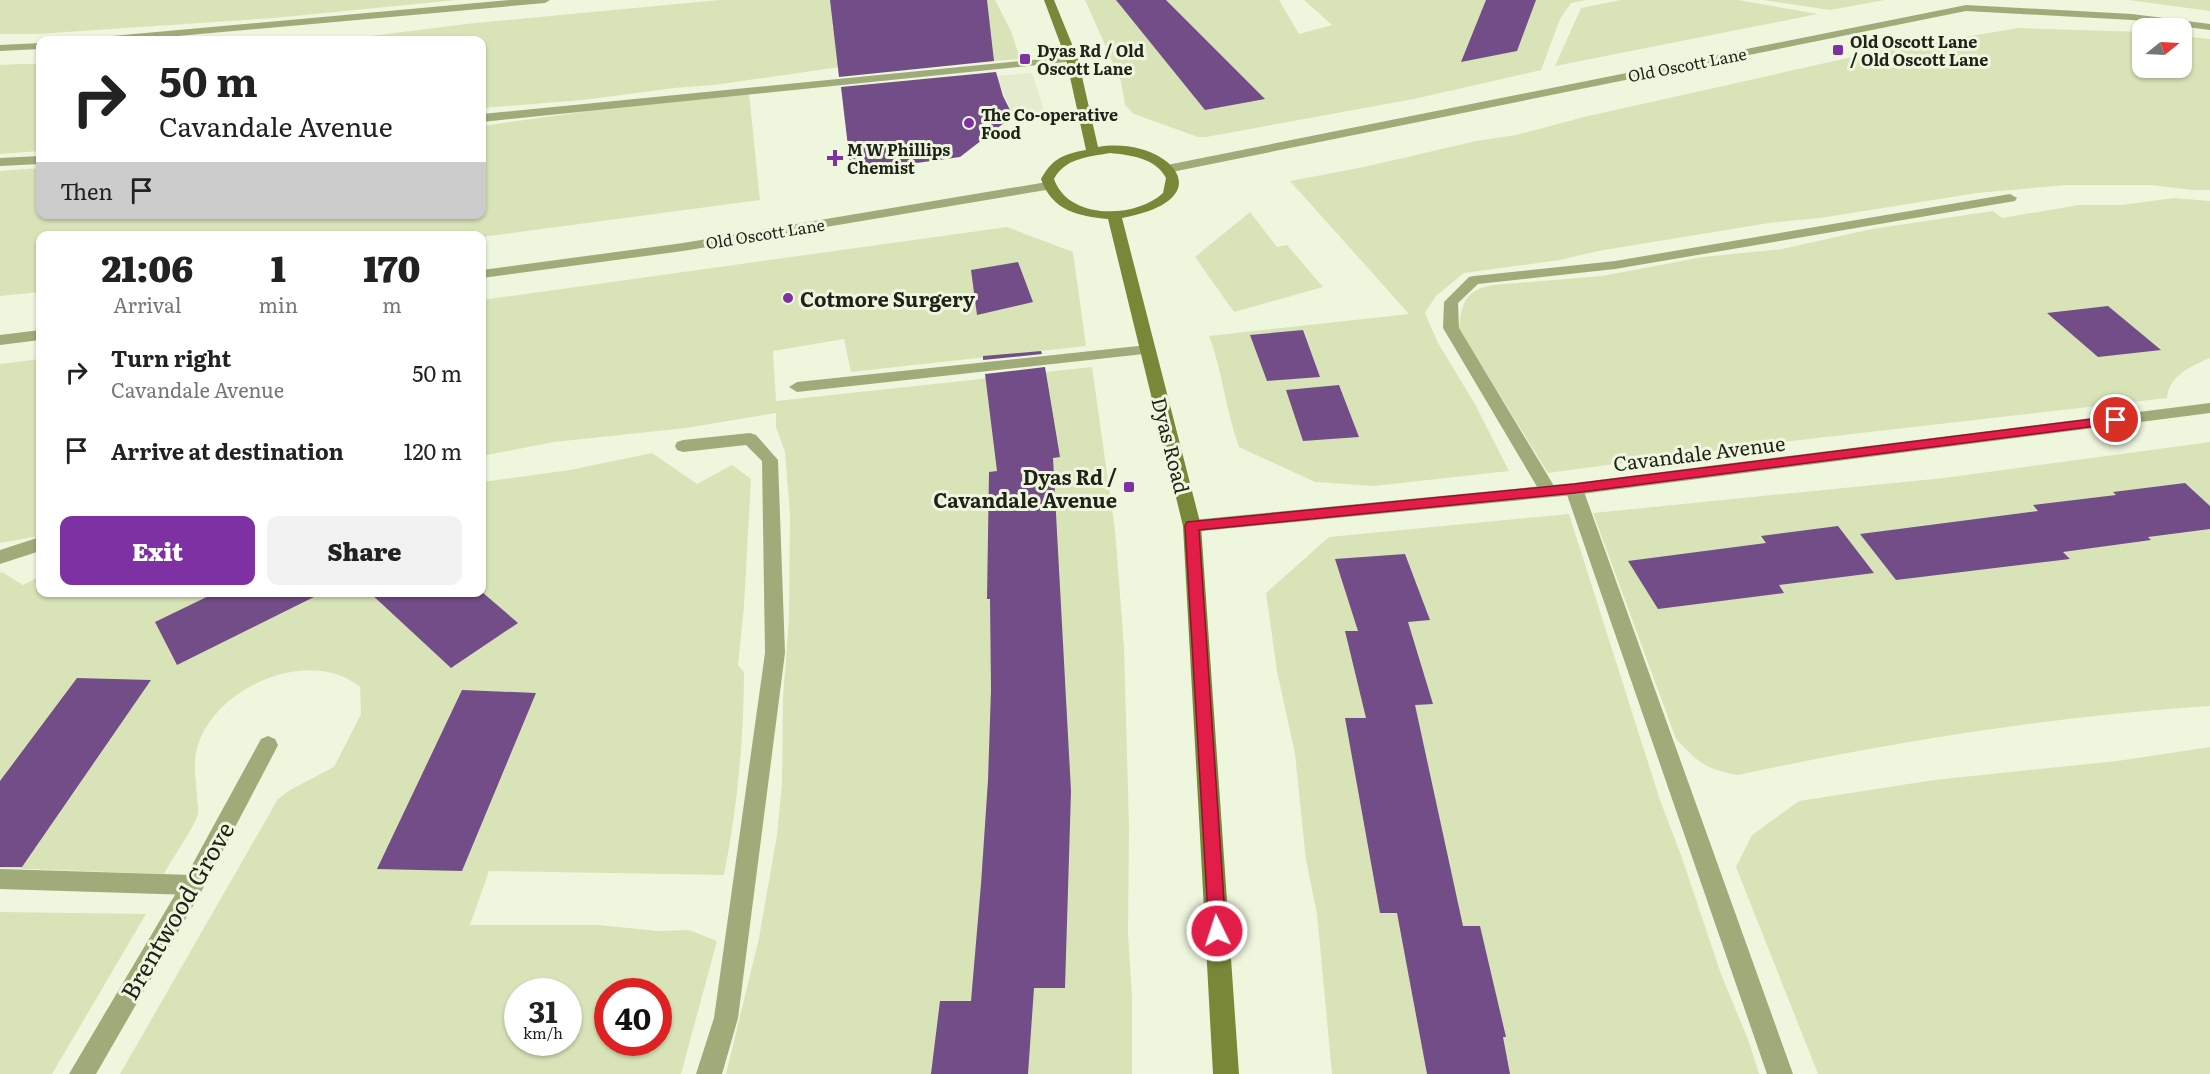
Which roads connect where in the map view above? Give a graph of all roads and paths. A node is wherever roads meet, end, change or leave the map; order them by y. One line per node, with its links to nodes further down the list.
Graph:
1 (545, 0): 4 (street)
2 (1049, 0): 7 (street)
3 (2210, 27): 12 (street, Old Oscott Lane)
4 (145, 36)
5 (36, 46): 6 (street)
6 (0, 48)
7 (1072, 59): 8 (street); 9 (street)
8 (486, 118)
9 (1092, 150): 12 (street); 13 (street)
10 (36, 160): 11 (street)
11 (0, 162)
12 (1167, 169): 15 (street)
13 (1047, 186): 15 (street); 16 (street, Old Oscott Lane)
14 (2010, 198): 24 (street)
15 (1114, 215): 19 (street, Dyas Road)
16 (486, 273)
17 (36, 336): 18 (street)
18 (0, 340)
19 (1148, 350): 20 (street); 25 (street, Dyas Road)
20 (797, 387)
21 (2210, 408): 23 (street, Cavandale Avenue)
22 (683, 446): 32 (street)
23 (1574, 489): 24 (street, Cavandale Avenue); 34 (street)
24 (1548, 491): 25 (street, Cavandale Avenue)
25 (1192, 526): 33 (street, Dyas Road)
26 (36, 545): 27 (street)
27 (0, 557)
28 (268, 745): 30 (street, Brentwood Grove)
29 (0, 879): 30 (street)
30 (193, 885): 31 (street, Brentwood Grove)
31 (82, 1074)
32 (709, 1074)
33 (1226, 1074)
34 (1780, 1074)

